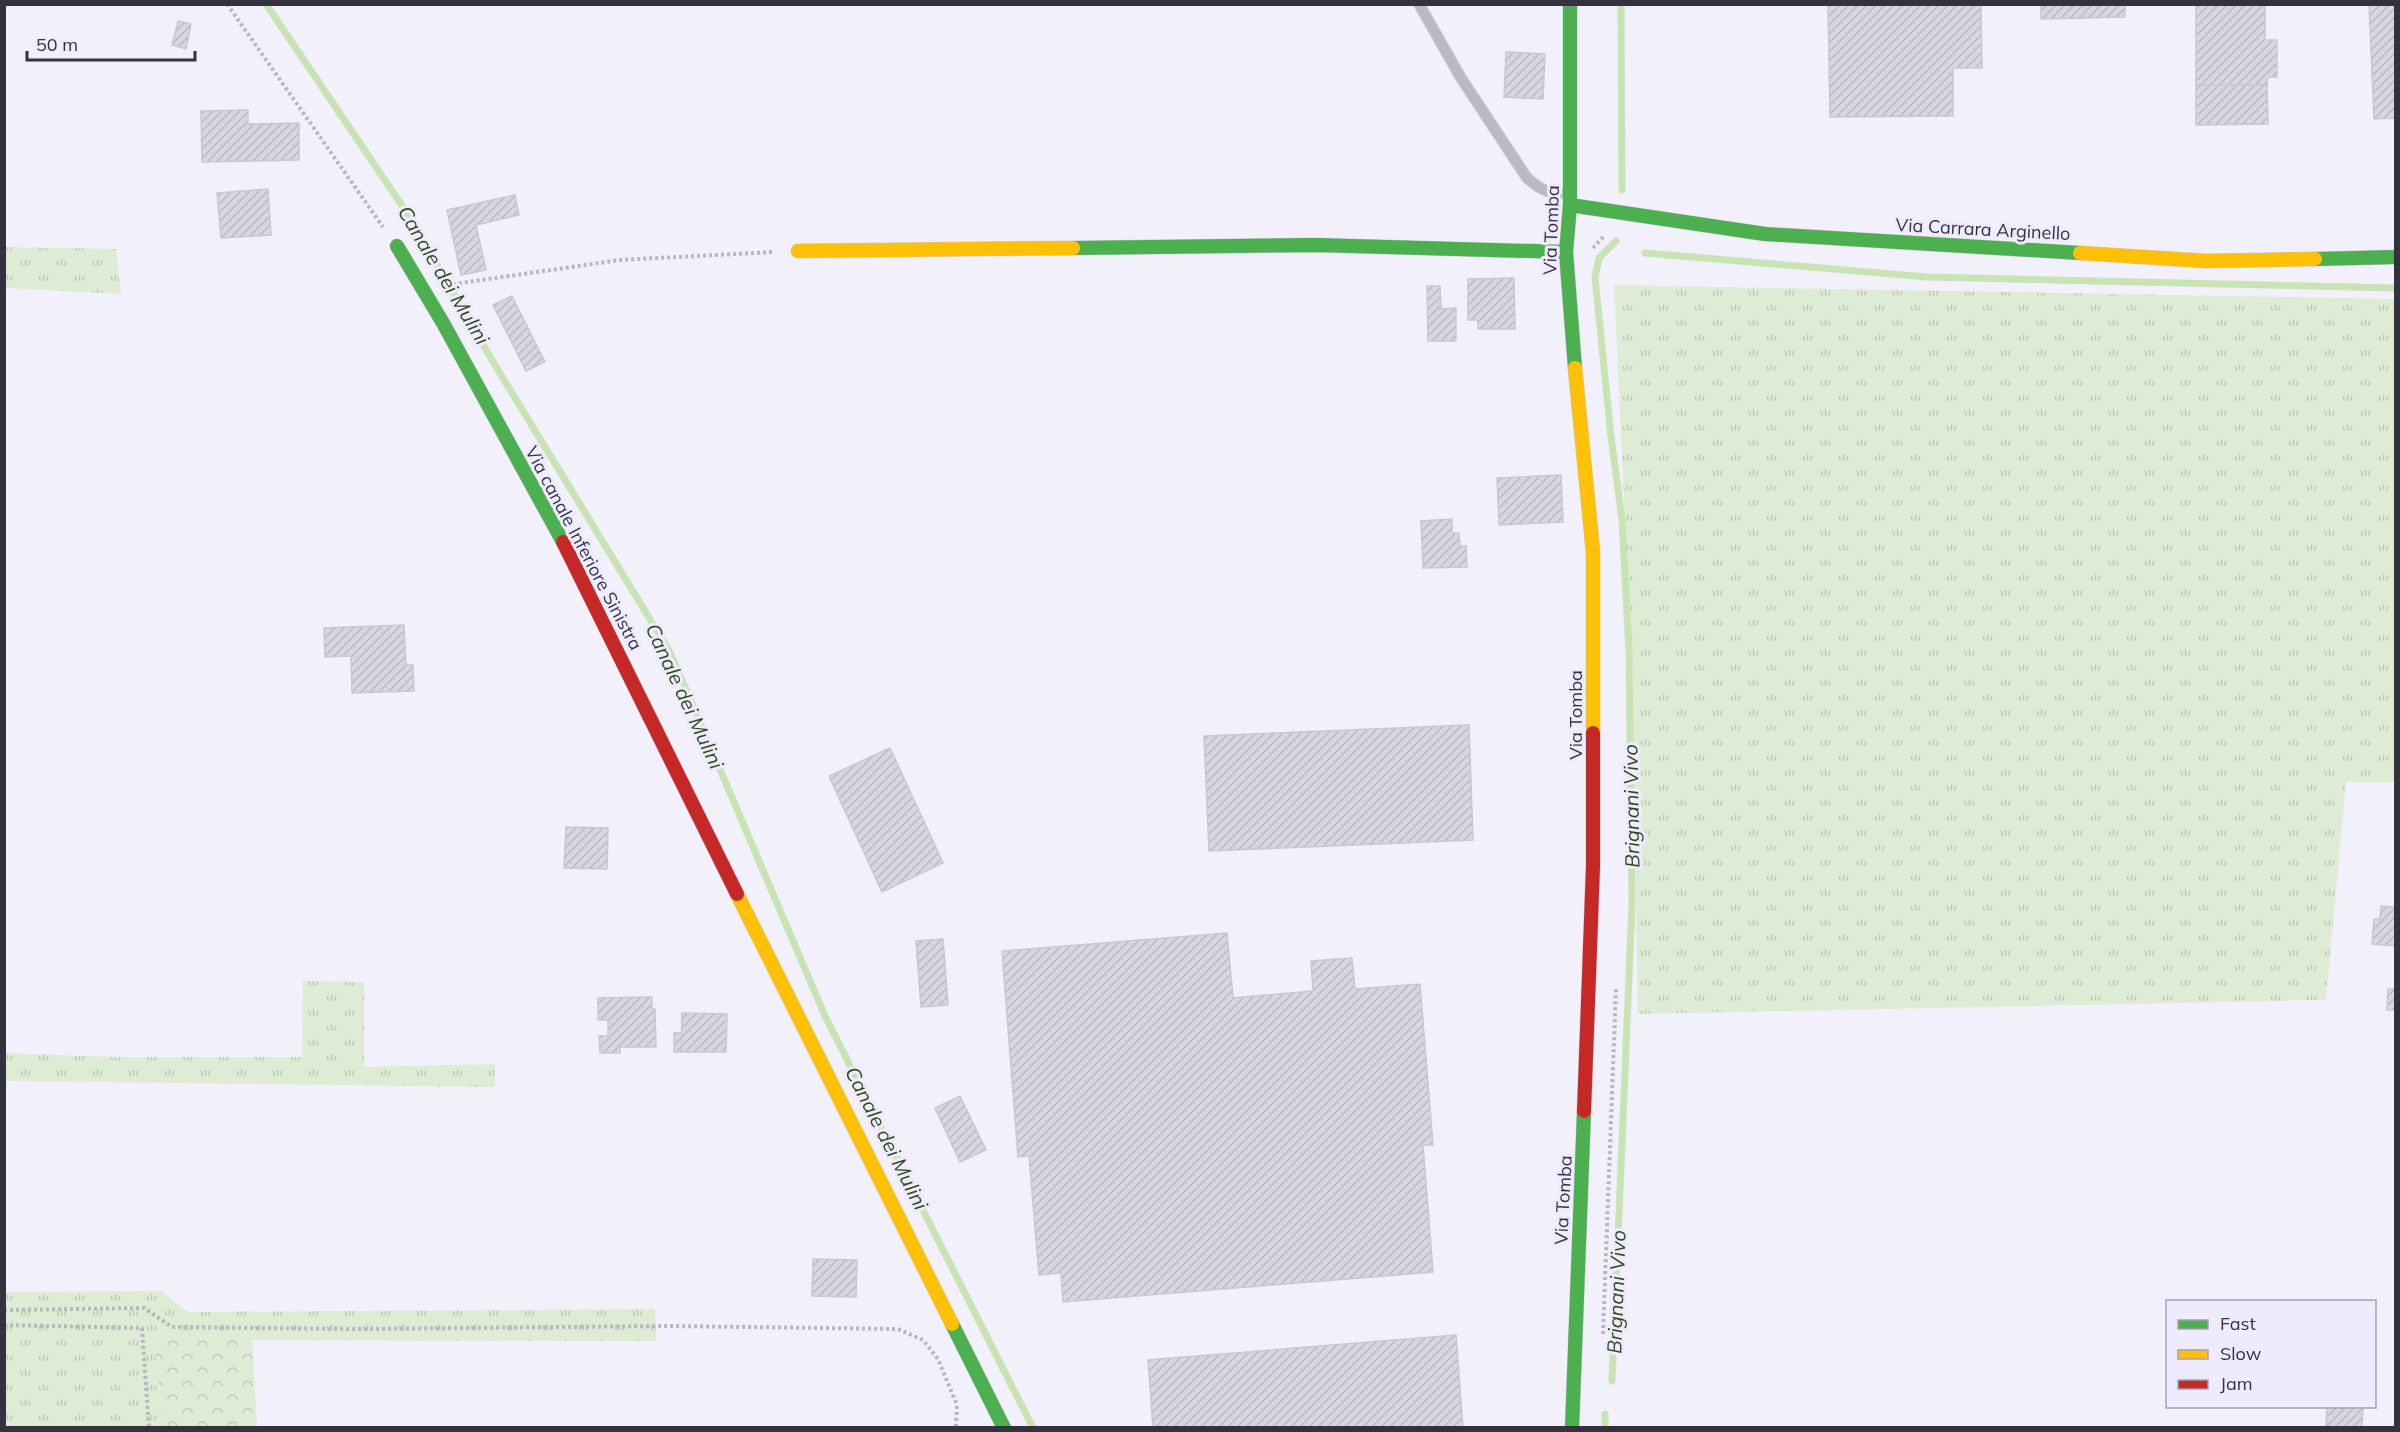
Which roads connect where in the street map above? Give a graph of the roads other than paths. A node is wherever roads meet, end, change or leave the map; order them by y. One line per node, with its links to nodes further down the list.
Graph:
1 (1419, 4): 3 (lane)
2 (1570, 4): 3 (street, Via Tomba)
3 (1570, 199): 6 (street, Via Tomba); 7 (street, Via Carrara Arginello)
4 (397, 246): 8 (street, Via canale Inferiore Sinistra)
5 (798, 251): 6 (street)
6 (1566, 252): 9 (street, Via Tomba)
7 (2396, 257)
8 (1004, 1428)
9 (1572, 1428)

